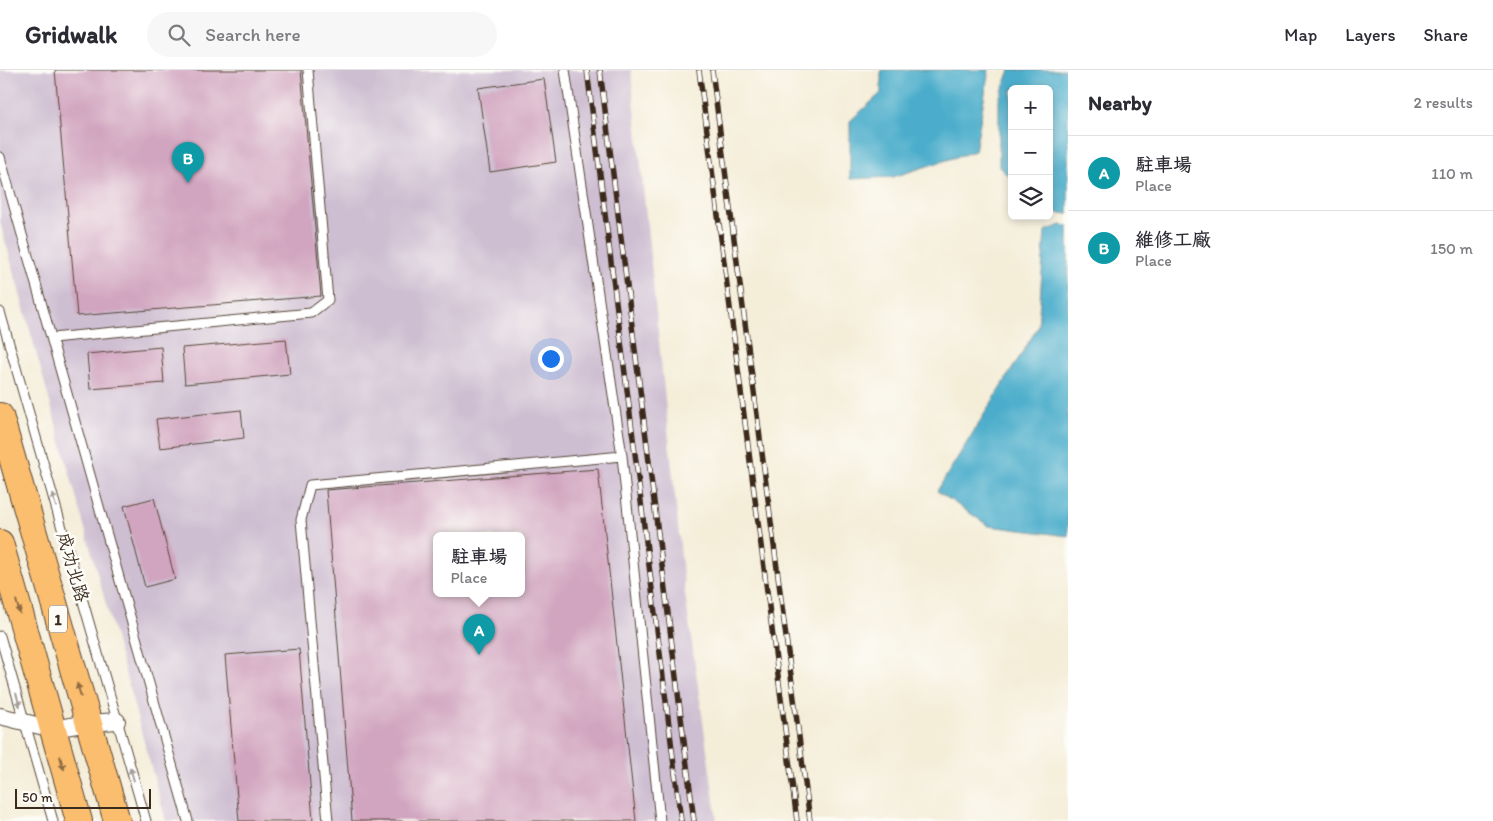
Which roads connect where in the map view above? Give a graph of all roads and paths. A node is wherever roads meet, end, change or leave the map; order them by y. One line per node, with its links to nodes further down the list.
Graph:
1 (308, 70): 5 (lane)
2 (565, 70): 7 (lane)
3 (0, 157): 5 (lane)
4 (0, 312): 11 (lane, 成功北路, one-way to 4)
5 (52, 338): 19 (lane)
6 (0, 416): 13 (main road, 成功北路 / 1, one-way to 6)
7 (622, 456): 20 (lane); 21 (lane)
8 (0, 543): 14 (main road, 1, one-way to 14)
9 (0, 636): 12 (lane, one-way to 12)
10 (0, 716): 12 (street)
11 (116, 721): 13 (street); 18 (lane, 成功北路, one-way to 11)
12 (24, 722): 14 (street); 15 (lane)
13 (89, 723): 14 (street); 17 (main road, 成功北路 / 1)
14 (52, 729): 16 (main road, 1, one-way to 16)
15 (53, 821)
16 (80, 821)
17 (117, 821)
18 (146, 821)
19 (188, 821)
20 (328, 821)
21 (660, 821)

